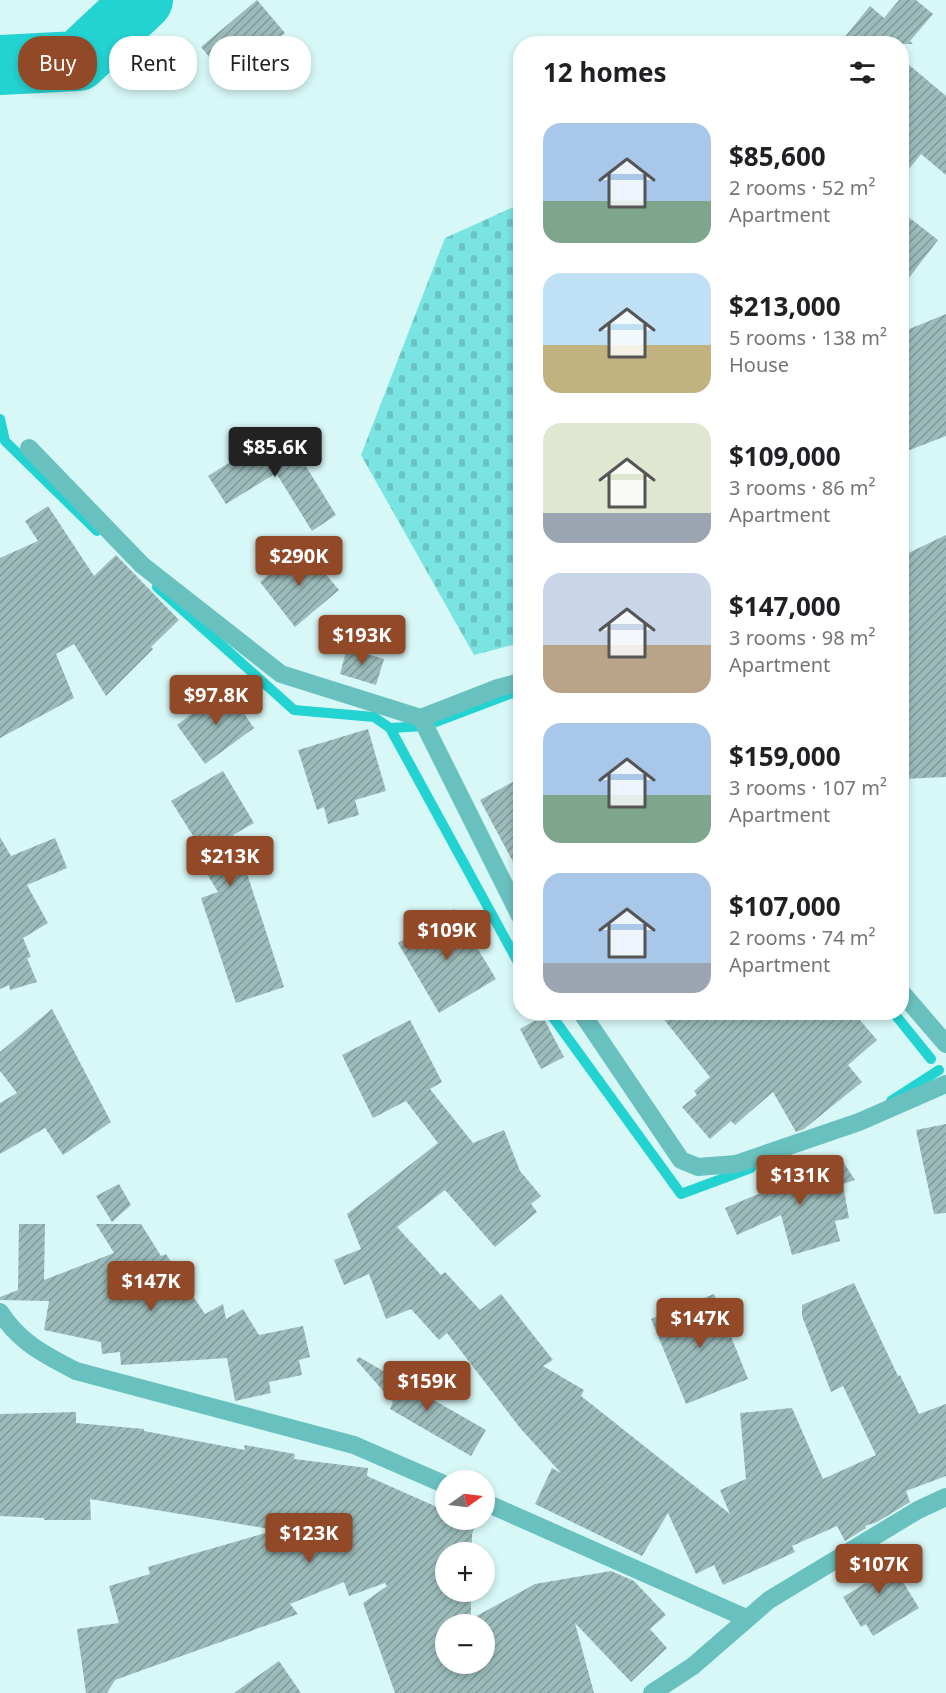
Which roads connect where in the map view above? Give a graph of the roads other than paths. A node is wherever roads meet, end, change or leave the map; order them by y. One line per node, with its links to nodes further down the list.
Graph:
1 (29, 448): 3 (street)
2 (513, 684): 3 (street)
3 (421, 718): 4 (street)
4 (513, 902)
5 (909, 1001): 7 (street)
6 (586, 1020): 8 (street)
7 (946, 1044)
8 (946, 1084)
9 (0, 1312): 10 (street)
10 (5, 1329): 11 (street)
11 (435, 1480)
12 (946, 1497): 14 (street)
13 (495, 1507): 14 (street)
14 (746, 1618): 15 (street)
15 (652, 1693)

